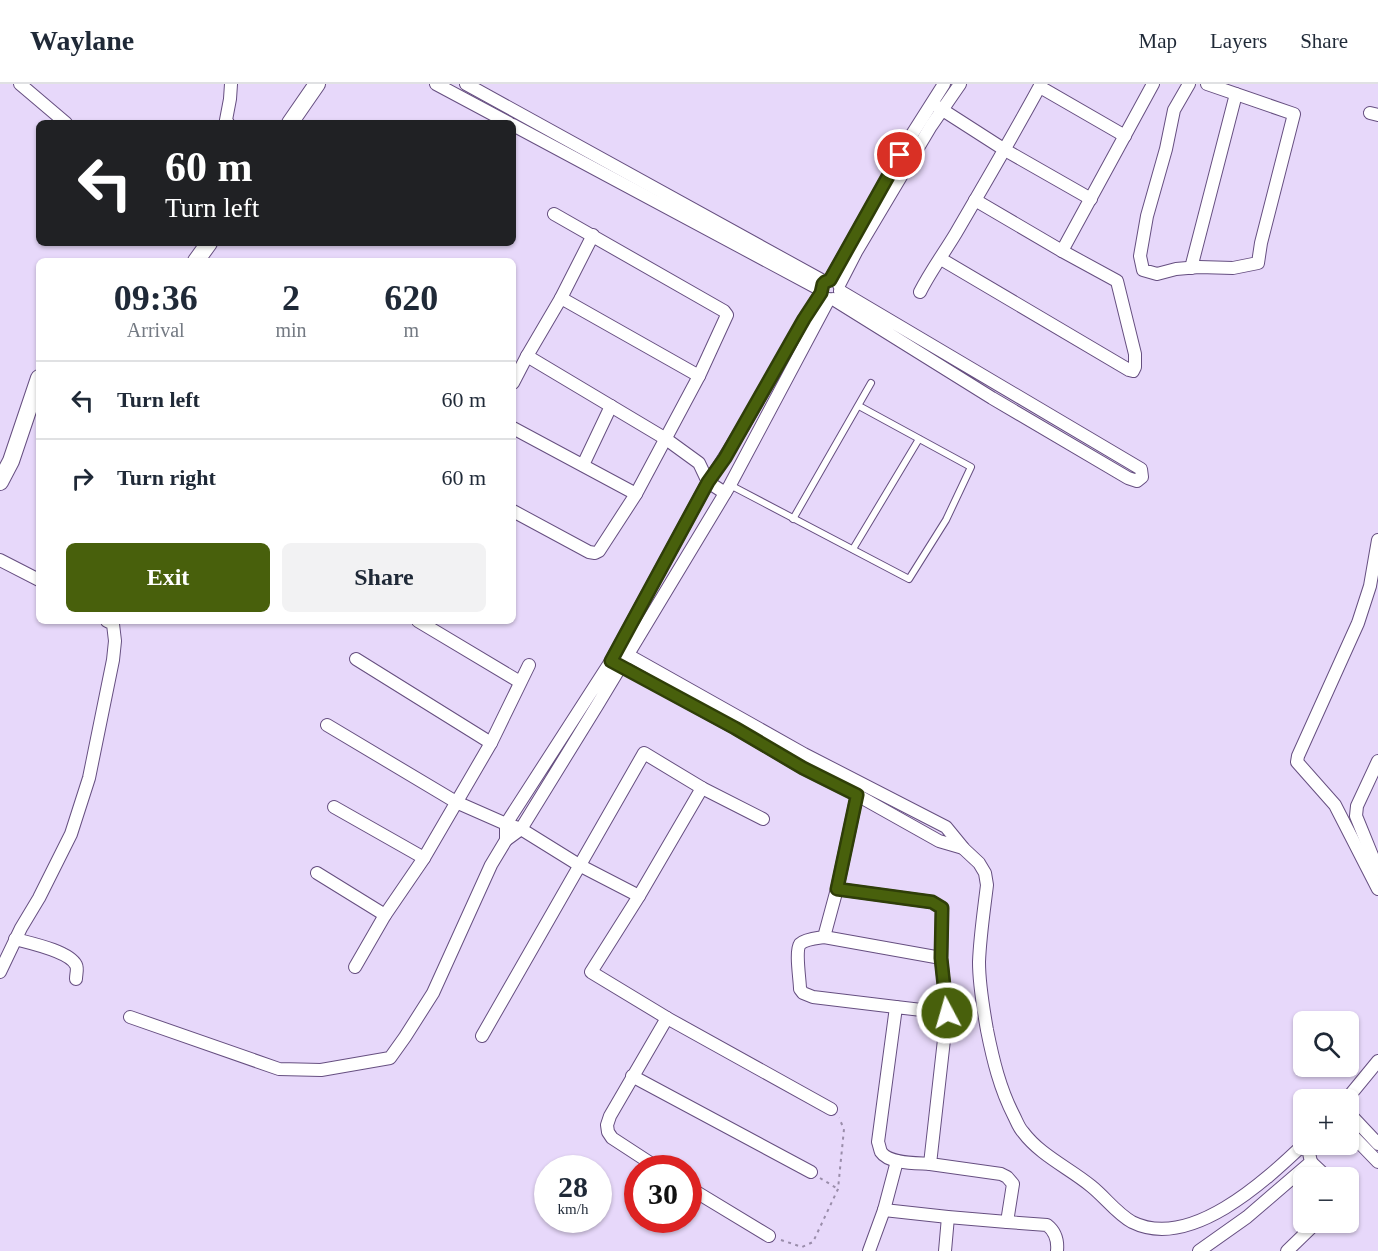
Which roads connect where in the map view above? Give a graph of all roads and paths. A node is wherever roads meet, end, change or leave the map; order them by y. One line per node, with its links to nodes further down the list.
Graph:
1 (20, 84): 15 (street)
2 (231, 84): 16 (street)
3 (317, 84): 17 (main road)
4 (436, 84): 18 (street)
5 (466, 84): 29 (street)
6 (944, 84): 13 (street)
7 (960, 84): 14 (street)
8 (1153, 84): 20 (street)
9 (1189, 84): 28 (street)
10 (1207, 84): 12 (street)
11 (1040, 85): 20 (street); 21 (street)
12 (1236, 94): 28 (street); 28 (street)
13 (932, 103): 14 (street); 29 (street)
14 (943, 110): 21 (street); 29 (street)
15 (62, 120)
16 (226, 120)
17 (292, 120)
18 (503, 120)
19 (516, 127): 29 (street)
20 (1125, 135): 22 (street)
21 (1005, 150): 22 (street); 23 (street)
22 (1091, 199): 26 (street)
23 (975, 200): 26 (street); 27 (street)
24 (554, 214): 25 (street)
25 (593, 235): 31 (street); 33 (street)
26 (1062, 251): 27 (street)
27 (940, 259): 30 (street)
28 (1191, 268)
29 (830, 290): 29 (street); 43 (street); 46 (street)
30 (920, 292)
31 (561, 298): 32 (street); 33 (street)
32 (528, 357): 34 (street); 38 (street)
33 (699, 376): 40 (street)
34 (516, 378)
35 (871, 383): 37 (lane)
36 (36, 385): 42 (main road)
37 (859, 405): 41 (lane); 52 (lane)
38 (611, 406): 40 (street); 45 (street)
39 (516, 430): 45 (street)
40 (666, 438): 44 (street); 50 (street)
41 (919, 439): 54 (lane); 54 (lane)
42 (5, 456): 48 (main road)
43 (725, 458): 44 (street); 46 (street); 47 (street)
44 (699, 463): 47 (street)
45 (583, 465): 50 (street)
46 (740, 465): 49 (street)
47 (708, 482): 49 (street); 59 (street)
48 (0, 483)
49 (727, 489): 52 (lane); 59 (street)
50 (636, 494): 51 (street)
51 (516, 513)
52 (793, 519): 54 (lane)
53 (1378, 540): 80 (street)
54 (853, 549)
55 (0, 560): 56 (street)
56 (36, 578)
57 (112, 624): 84 (street)
58 (423, 624): 62 (street)
59 (620, 657): 67 (street); 71 (street); 72 (street); 74 (street)
60 (356, 659): 64 (street)
61 (529, 665): 62 (street)
62 (520, 682): 64 (street)
63 (327, 725): 68 (street)
64 (491, 743): 68 (street)
65 (1378, 762): 77 (street)
66 (702, 788): 70 (street); 76 (street); 81 (street)
67 (857, 795): 74 (street); 79 (street)
68 (456, 802): 71 (street); 75 (street)
69 (334, 807): 75 (street)
70 (762, 819)
71 (506, 824): 72 (street); 73 (street)
72 (521, 829): 73 (street); 76 (street)
73 (506, 840): 91 (street)
74 (964, 849): 103 (street)
75 (424, 858): 82 (street)
76 (579, 866): 81 (street); 93 (street)
77 (1378, 870)
78 (317, 873): 82 (street)
79 (837, 889): 83 (street); 85 (street)
80 (1378, 889)
81 (639, 896): 92 (street)
82 (385, 915): 86 (street)
83 (824, 937): 85 (street); 89 (street)
84 (15, 939): 87 (street); 88 (street)
85 (941, 958): 90 (street)
86 (355, 967)
87 (0, 972)
88 (76, 979)
89 (896, 1007): 90 (street); 105 (street)
90 (947, 1013): 108 (street)
91 (130, 1017)
92 (667, 1018): 95 (street); 97 (street)
93 (482, 1036)
94 (1378, 1061): 96 (street)
95 (632, 1076): 102 (street); 110 (street)
96 (1355, 1089)
97 (831, 1109)
98 (1359, 1124): 101 (street)
99 (844, 1129): 111 (path)
100 (1359, 1142): 107 (street)
101 (1378, 1144)
102 (637, 1155)
103 (1293, 1155)
104 (1309, 1155): 106 (street)
105 (897, 1161): 108 (street); 113 (street)
106 (1311, 1162): 109 (street); 121 (street)
107 (1378, 1162)
108 (930, 1164): 115 (street)
109 (1316, 1167)
110 (811, 1172): 111 (path)
111 (838, 1189): 117 (path)
112 (702, 1195): 117 (street)
113 (884, 1210): 114 (street); 118 (street)
114 (948, 1217): 115 (street); 119 (street)
115 (1007, 1222): 120 (street)
116 (1306, 1233): 122 (street)
117 (769, 1236)
118 (870, 1251)
119 (945, 1251)
120 (1057, 1251)
121 (1199, 1251)
122 (1287, 1251)

